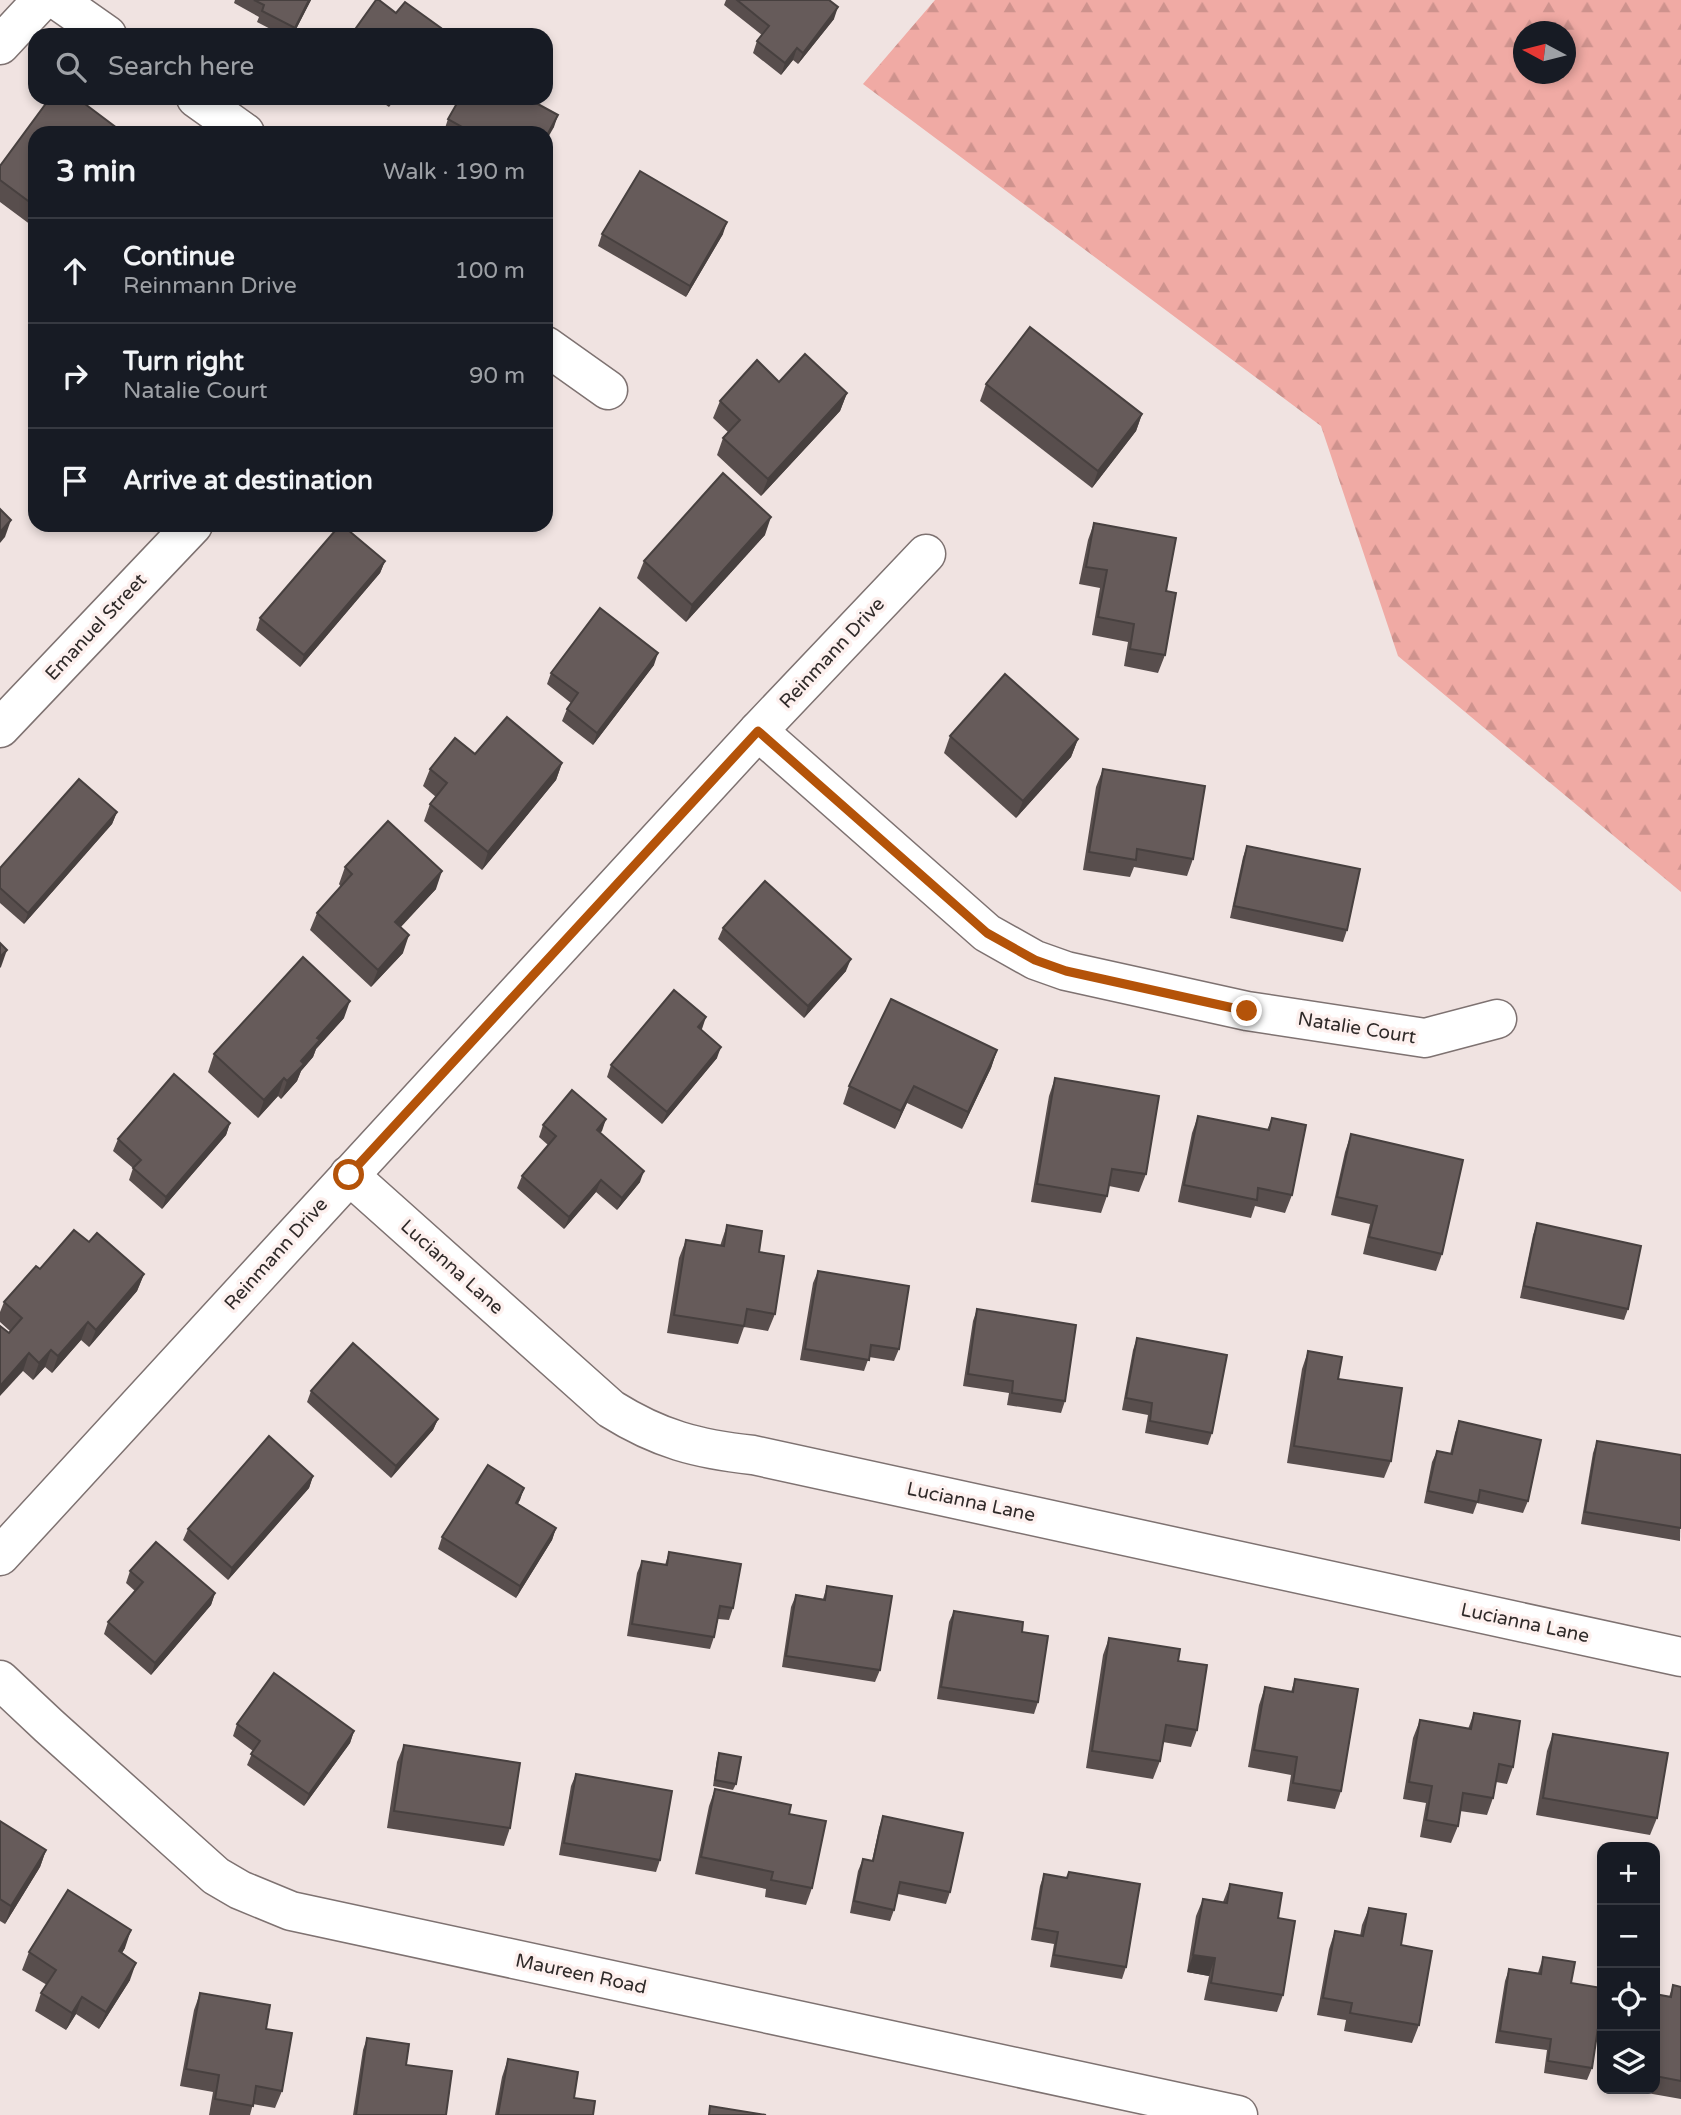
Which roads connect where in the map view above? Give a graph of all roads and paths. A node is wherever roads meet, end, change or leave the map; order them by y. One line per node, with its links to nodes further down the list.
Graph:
1 (42, 0): 4 (street)
2 (57, 0): 3 (street)
3 (97, 28)
4 (0, 44)
5 (206, 105): 6 (street)
6 (235, 126)
7 (553, 351): 8 (street)
8 (608, 390)
9 (186, 532): 11 (street, Emanuel Street)
10 (926, 554): 12 (street, Reinmann Drive)
11 (0, 728)
12 (758, 731): 13 (street, Natalie Court); 14 (street, Reinmann Drive)
13 (1497, 1019)
14 (349, 1175): 15 (street, Reinmann Drive); 16 (street, Lucianna Lane)
15 (0, 1556)
16 (1681, 1657)
17 (0, 1680): 18 (street, Maureen Road)
18 (1238, 2115)

